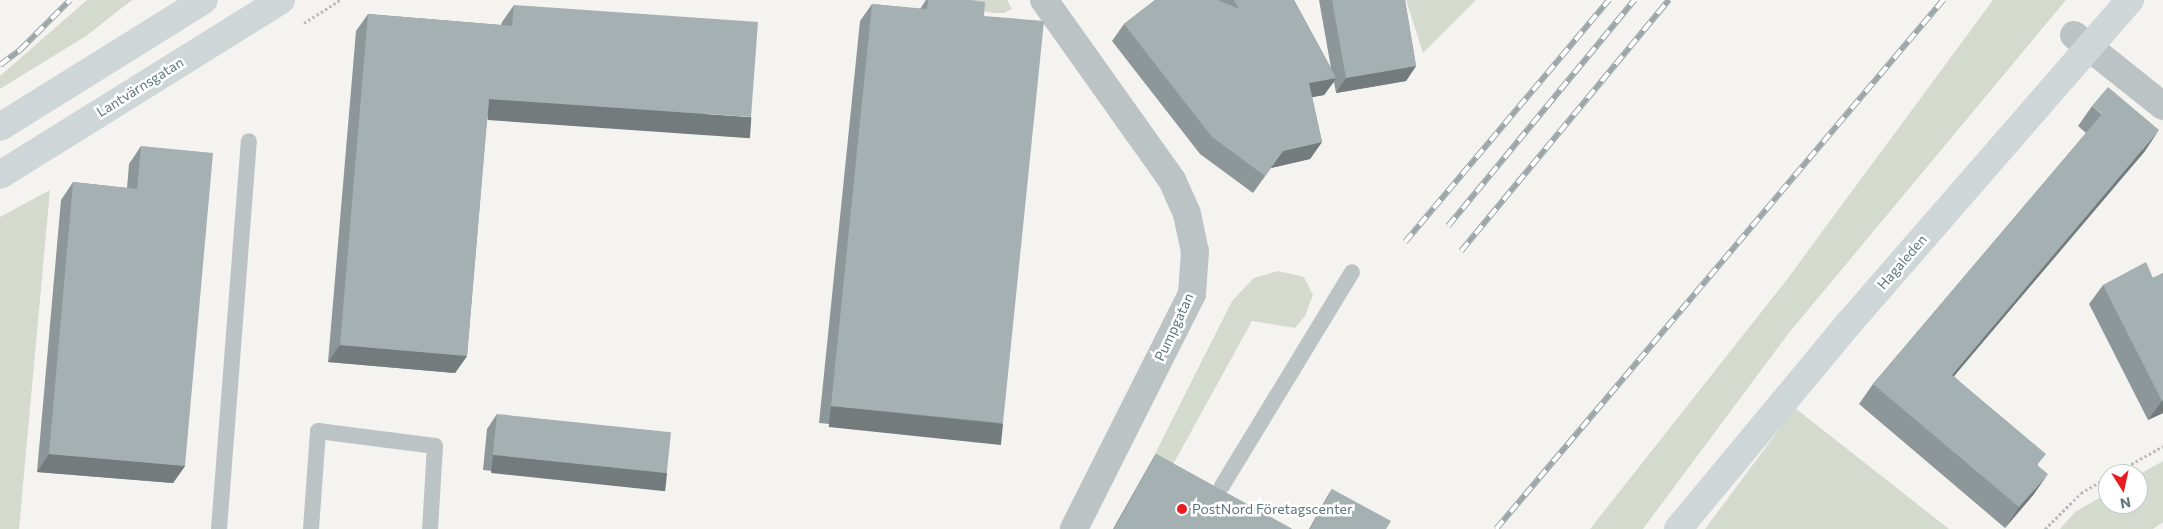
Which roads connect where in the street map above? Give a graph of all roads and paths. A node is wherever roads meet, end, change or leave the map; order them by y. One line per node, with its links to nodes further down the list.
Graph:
1 (204, 0): 8 (street)
2 (280, 0): 10 (street, Lantvärnsgatan)
3 (1044, 0): 19 (street, Pumpgatan)
4 (2105, 0): 6 (street, Hagaleden)
5 (2130, 0): 6 (street, Hagaleden)
6 (2081, 41): 7 (street); 20 (street, Hagaleden); 21 (street, Hagaleden)
7 (2163, 106)
8 (0, 127)
9 (249, 141): 16 (lane)
10 (0, 174)
11 (1352, 272): 15 (lane)
12 (2163, 446): 13 (path)
13 (2132, 464)
14 (2098, 483): 22 (path)
15 (1222, 486)
16 (219, 529)
17 (311, 529): 18 (lane)
18 (430, 529)
19 (1074, 529)
20 (1666, 529)
21 (1678, 529)
22 (2045, 529)

